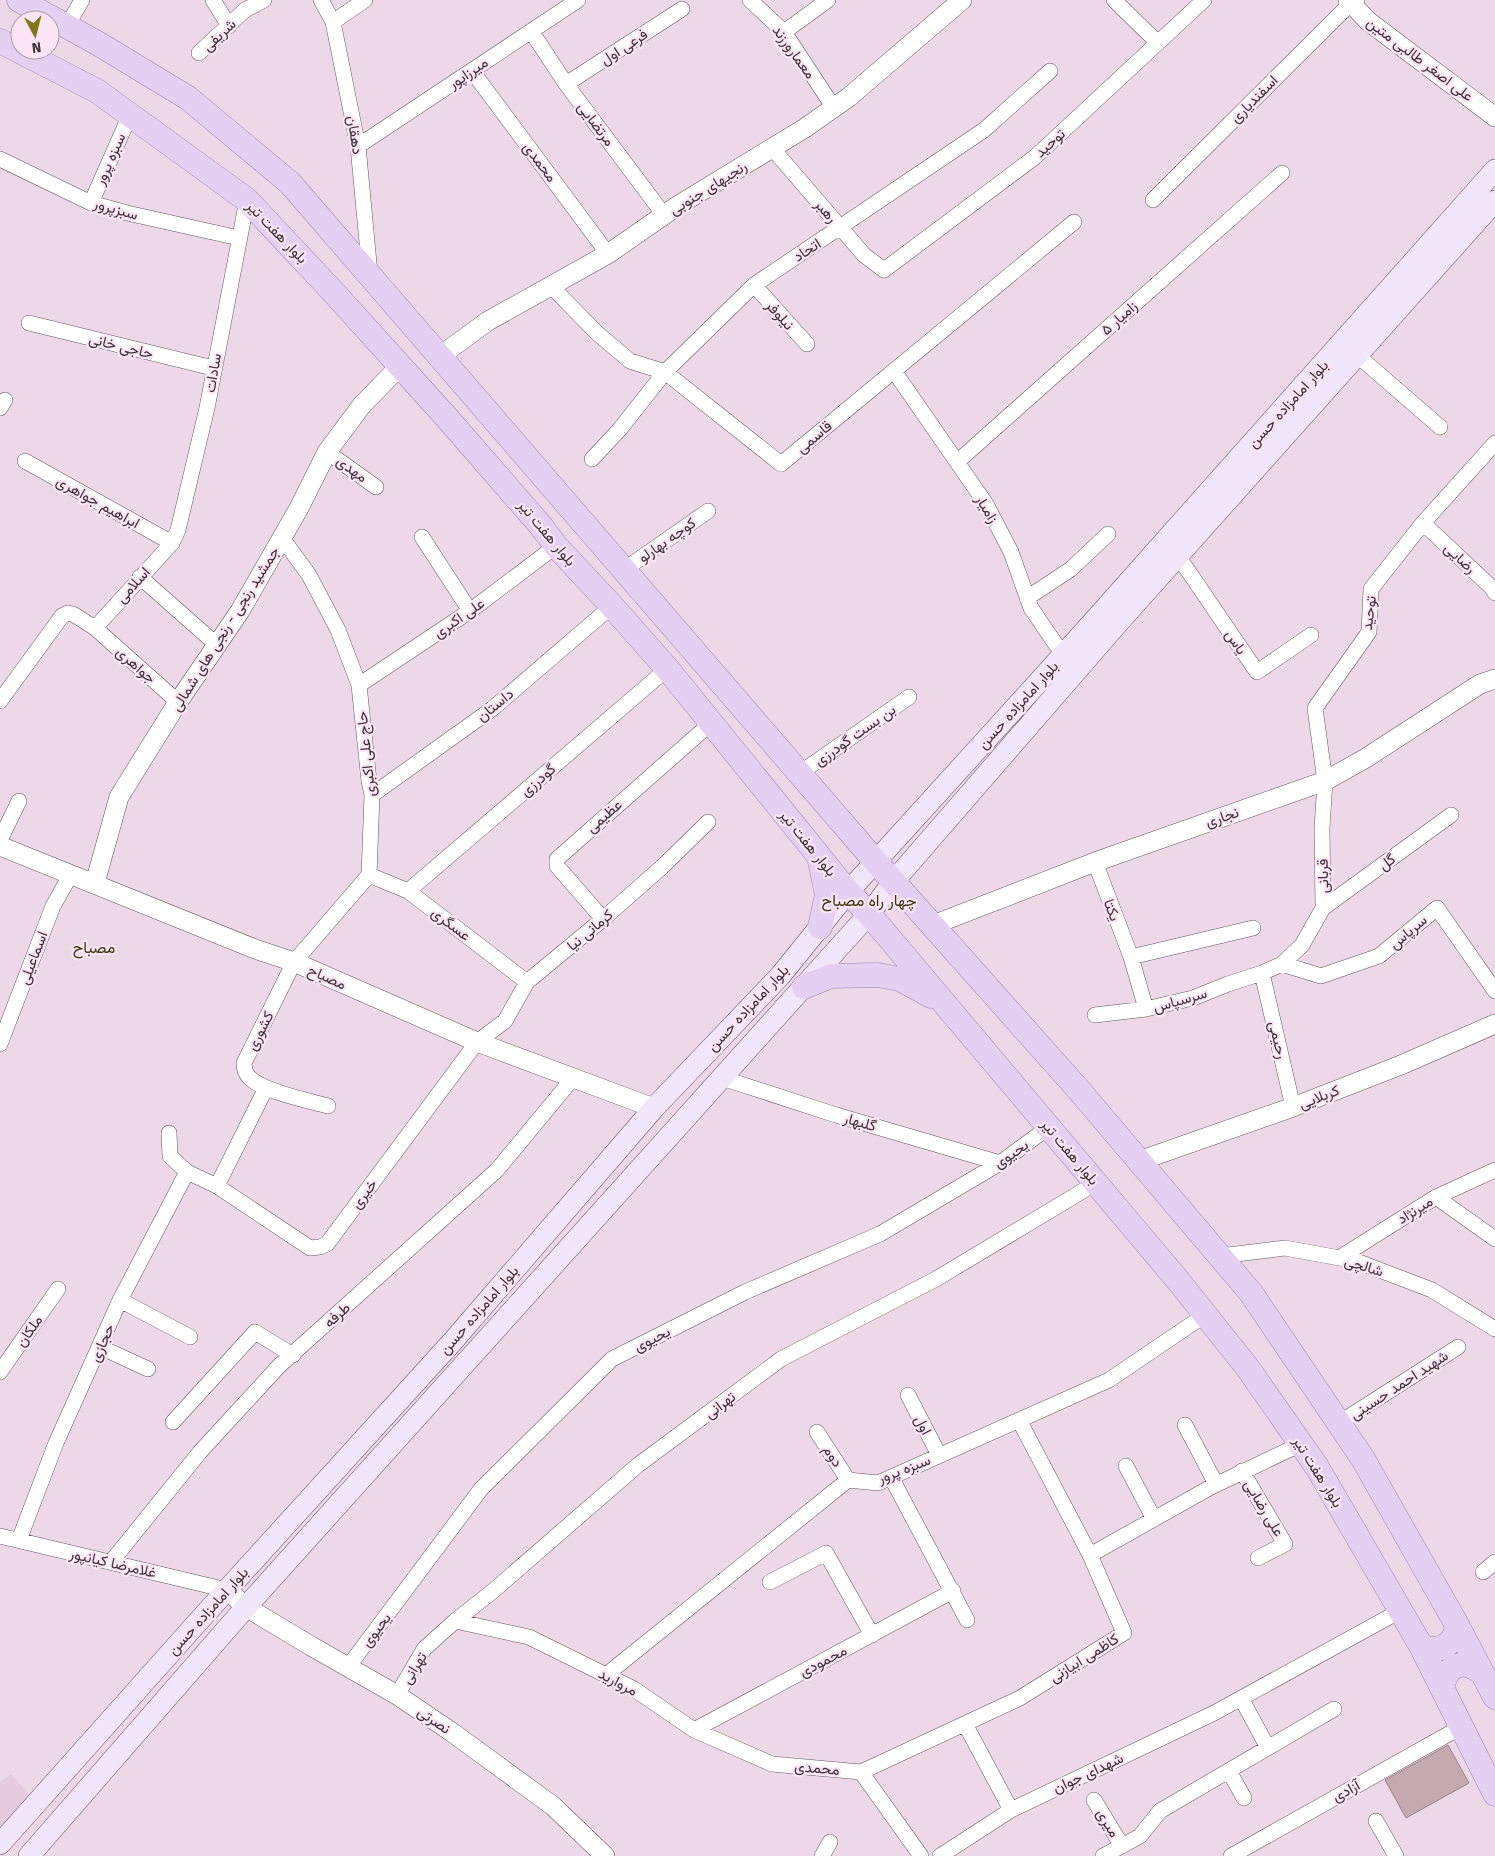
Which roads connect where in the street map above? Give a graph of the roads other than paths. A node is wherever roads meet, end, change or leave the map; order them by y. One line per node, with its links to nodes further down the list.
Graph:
1 (19, 0): 16 (main road)
2 (82, 0): 16 (street)
3 (214, 0): 17 (street)
4 (264, 0): 17 (street, شریفی)
5 (321, 0): 15 (street, دهقان)
6 (365, 0): 15 (street)
7 (578, 0): 18 (street, میرزاپور)
8 (750, 0): 19 (street, معمارورزند)
9 (828, 0): 19 (street)
10 (962, 0): 27 (street, رنجیهای جنوبی)
11 (1114, 0): 21 (street)
12 (1204, 0): 21 (street, توحید)
13 (1354, 1): 26 (street, علی اصغر طالبی متین); 29 (street, علی اصغر طالبی متین); 36 (street, اسفندیاری)
14 (682, 9): 25 (street, فرعی اول)
15 (334, 22): 30 (street, دهقان)
16 (67, 26): 45 (main road)
17 (229, 26): 22 (street, شریفی)
18 (531, 31): 23 (street, میرزاپور); 25 (street, مرتضایی)
19 (784, 32): 27 (street, معمارورزند)
20 (0, 41): 28 (main road, بلوار هفت تیر)
21 (1158, 43): 44 (street, توحید)
22 (199, 53)
23 (472, 71): 30 (street, میرزاپور); 43 (street, محمدی)
24 (1050, 71): 41 (street, اتحاد)
25 (566, 84): 39 (street, مرتضایی)
26 (1495, 100)
27 (834, 108): 31 (street, رنجیهای جنوبی)
28 (130, 115): 35 (main road, بلوار هفت تیر); 38 (street, سبزه پرور)
29 (1495, 117)
30 (358, 146): 45 (street, دهقان)
31 (772, 148): 39 (street, رنجیهای جنوبی); 41 (street, رهبر)
32 (0, 159): 38 (street, سبزپرور)
33 (1495, 170): 65 (main road, بلوار امامزاده حسن)
34 (1282, 173): 62 (street, زامیار ۵)
35 (247, 200): 42 (street, سادات); 52 (main road, بلوار هفت تیر)
36 (1152, 200)
37 (1495, 201): 50 (main road, بلوار امامزاده حسن)
38 (91, 203): 42 (street, سبزپرور)
39 (664, 215): 43 (street, رنجیهای جنوبی)
40 (1074, 222): 54 (street, قاسمی)
41 (840, 228): 44 (street, رهبر); 46 (street, اتحاد)
42 (239, 238): 53 (street, سادات)
43 (608, 254): 47 (street, رنجیهای جنوبی)
44 (884, 270)
45 (370, 275): 51 (main road)
46 (754, 285): 49 (street, نیلوفر); 55 (street, اتحاد)
47 (550, 286): 51 (street, رنجیهای جنوبی); 55 (street, قاسمی)
48 (29, 323): 53 (street, حاجی خانی)
49 (807, 344)
50 (1357, 355): 56 (street); 65 (main road, بلوار امامزاده حسن)
51 (440, 356): 58 (main road)
52 (400, 366): 59 (street, جمشید رنجی - رنجی های شمالی); 63 (main road, بلوار هفت تیر)
53 (214, 368): 73 (street, سادات)
54 (894, 371): 55 (street, قاسمی); 62 (street, زامیار)
55 (665, 372): 60 (street, اتحاد)
56 (1440, 427)
57 (1495, 443): 68 (street, توحید)
58 (519, 446): 63 (main road); 66 (main road)
59 (327, 452): 64 (street, مهدی); 72 (street, جمشید رنجی - رنجی های شمالی)
60 (592, 459)
61 (25, 461): 73 (street, ابراهیم جواهری)
62 (957, 462): 79 (street, زامیار)
63 (491, 468): 69 (main road, بلوار هفت تیر)
64 (376, 487)
65 (1225, 489): 75 (main road, بلوار امامزاده حسن); 85 (main road, بلوار امامزاده حسن)
66 (568, 504): 69 (main road); 76 (main road)
67 (708, 511): 76 (street, کوچه بهارلو)
68 (1423, 523): 78 (street, رضایی); 94 (street, توحید)
69 (541, 526): 74 (main road, بلوار هفت تیر)
70 (1108, 534): 79 (street)
71 (422, 537): 81 (street)
72 (282, 538): 84 (street, جمشید رنجی - رنجی های شمالی); 88 (street, حاج علی اکبری)
73 (172, 543): 77 (street, اسلامی)
74 (556, 546): 80 (main road, بلوار هفت تیر); 81 (street, علی اکبری)
75 (1178, 556): 83 (street, یاس); 106 (main road, بلوار امامزاده حسن)
76 (625, 568): 93 (main road)
77 (140, 577): 82 (street, اسلامی); 84 (street)
78 (1494, 588)
79 (1027, 598): 85 (street, زامیار)
80 (612, 606): 86 (main road, بلوار هفت تیر); 95 (street, داستان)
81 (470, 611): 88 (street, علی اکبری)
82 (95, 628): 90 (street, جواهری); 91 (street, جواهری)
83 (1311, 635)
84 (217, 644): 91 (street, جمشید رنجی - رنجی های شمالی)
85 (1063, 655): 102 (main road, بلوار امامزاده حسن)
86 (667, 669): 92 (main road, بلوار هفت تیر); 108 (street, گودرزی)
87 (1495, 679): 94 (street, نجاری)
88 (359, 686): 95 (street, حاج علی اکبری)
89 (909, 697): 93 (street, بن بست گودرزی)
90 (0, 701)
91 (178, 702): 107 (street, جمشید رنجی - رنجی های شمالی)
92 (711, 723): 101 (main road, بلوار هفت تیر); 112 (street, عظیمی)
93 (800, 773): 102 (main road)
94 (1325, 781): 103 (street, نجاری); 110 (street, قربانی)
95 (372, 795): 105 (street, حاج علی اکبری)
96 (19, 801): 99 (street)
97 (1451, 815): 110 (street, گل)
98 (708, 822): 112 (street, کرمانی نیا)
99 (0, 840)
100 (0, 846): 104 (street, مصباح)
101 (818, 854): 109 (main road, بلوار هفت تیر); 114 (main road)
102 (876, 862): 106 (main road); 109 (main road, بلوار امامزاده حسن)
103 (1095, 862): 113 (street, نجاری); 116 (street, یکتا)
104 (71, 874): 107 (street, مصباح); 127 (street, اسماعیلی)
105 (369, 874): 108 (street, عسگری); 117 (street)
106 (894, 881): 111 (main road, بلوار امامزاده حسن); 113 (main road)
107 (95, 883): 117 (street, مصباح)
108 (408, 891): 120 (street, عسگری)
109 (848, 892): 111 (main road, بلوار هفت تیر); 114 (main road, بلوار امامزاده حسن)
110 (1323, 908): 118 (street, قربانی)
111 (869, 914): 121 (main road, بلوار امامزاده حسن); 123 (main road, بلوار هفت تیر)
112 (603, 919): 120 (street, کرمانی نیا)
113 (934, 925): 138 (main road)
114 (820, 926): 135 (main road, بلوار امامزاده حسن)
115 (1253, 928): 116 (street)
116 (1131, 957): 124 (street, یکتا)
117 (294, 962): 128 (street, مصباح); 132 (street, کشوری)
118 (1282, 964): 119 (street, قربانی); 122 (street, سرپاس)
119 (1262, 973): 124 (street, سرسپاس); 134 (street, رحیمی)
120 (528, 982): 128 (street, کرمانی نیا)
121 (804, 987): 123 (main road); 131 (main road, بلوار امامزاده حسن)
122 (1495, 991)
123 (949, 1008): 136 (main road, بلوار هفت تیر)
124 (1146, 1009): 125 (street, سرسپاس)
125 (1095, 1015)
126 (1495, 1024): 134 (street, کربلایی)
127 (3, 1028): 129 (street, اسماعیلی)
128 (477, 1042): 130 (street, مصباح); 143 (street, خیری)
129 (0, 1044)
130 (574, 1077): 135 (street, مصباح); 155 (street, طرفه)
131 (722, 1078): 139 (street, گلبهار); 182 (main road, بلوار امامزاده حسن)
132 (266, 1088): 133 (street, کشوری); 143 (street)
133 (328, 1106)
134 (1293, 1107): 138 (street, کربلایی)
135 (654, 1108): 180 (main road, بلوار امامزاده حسن)
136 (1049, 1128): 139 (street, یحیوی); 142 (main road, بلوار هفت تیر)
137 (169, 1133): 141 (street)
138 (1139, 1161): 146 (main road)
139 (1000, 1163): 189 (street, یحیوی)
140 (1495, 1170): 144 (street, میرنژاد)
141 (187, 1172): 143 (street, خیری); 149 (street, حجازی)
142 (1096, 1183): 150 (main road, بلوار هفت تیر); 185 (street, تهرانی)
143 (217, 1186)
144 (1436, 1197): 145 (street); 147 (street, میرنژاد)
145 (1495, 1239)
146 (1220, 1256): 147 (street, شالچی); 161 (main road)
147 (1339, 1258): 151 (street, شالچی)
148 (58, 1289): 157 (street, ملکان)
149 (120, 1300): 152 (street); 153 (street, حجازی)
150 (1205, 1314): 159 (street, سبزه پرور); 164 (main road, بلوار هفت تیر)
151 (1495, 1329)
152 (190, 1337)
153 (100, 1347): 156 (street); 173 (street, حجازی)
154 (1458, 1347): 161 (street, شهید احمد حسینی)
155 (293, 1354): 160 (street); 176 (street, طرفه)
156 (148, 1369)
157 (0, 1372)
158 (908, 1395): 165 (street, اول)
159 (1019, 1420): 165 (street, سبزه پرور); 174 (street)
160 (174, 1422)
161 (1339, 1423): 186 (main road)
162 (1185, 1425): 170 (street)
163 (817, 1432): 169 (street, دوم)
164 (1301, 1444): 167 (street); 183 (main road, بلوار هفت تیر)
165 (939, 1455): 168 (street, سبزه پرور)
166 (1126, 1466): 171 (street)
167 (1242, 1471): 170 (street); 175 (street, علی رضایی)
168 (891, 1477): 169 (street, سبزه پرور); 181 (street)
169 (848, 1480): 191 (street)
170 (1216, 1484): 171 (street)
171 (1154, 1519): 174 (street)
172 (0, 1536): 173 (street, غلامرضا کیانپور)
173 (19, 1540): 176 (street, غلامرضا کیانپور)
174 (1090, 1555): 197 (street, کاظمی ابیازنی)
175 (1258, 1558)
176 (111, 1562): 180 (street, غلامرضا کیانپور)
177 (1495, 1562): 178 (street)
178 (1483, 1572)
179 (770, 1582): 187 (street)
180 (226, 1590): 182 (street, نصرتی); 210 (main road, بلوار امامزاده حسن)
181 (953, 1591): 184 (street); 187 (street, محمودی)
182 (246, 1607): 189 (street, نصرتی); 212 (main road, بلوار امامزاده حسن)
183 (1400, 1611): 188 (main road, بلوار هفت تیر); 195 (street, شهدای جوان)
184 (967, 1620)
185 (454, 1621): 191 (street, مروارید); 193 (street, تهرانی)
186 (1457, 1624): 188 (main road); 190 (main road)
187 (872, 1635): 199 (street, محمودی)
188 (1421, 1646): 192 (main road, بلوار هفت تیر)
189 (348, 1667): 193 (street, نصرتی)
190 (1482, 1673): 192 (main road); 194 (main road)
191 (606, 1675): 199 (street, مروارید)
192 (1442, 1688): 198 (main road, بلوار هفت تیر)
193 (397, 1695): 213 (street, نصرتی)
194 (1495, 1697)
195 (1241, 1698): 200 (street); 207 (street, شهدای جوان)
196 (1334, 1709): 200 (street)
197 (965, 1724): 203 (street, کاظمی ابیازنی); 207 (street)
198 (1461, 1727): 204 (main road, بلوار هفت تیر); 218 (street, آزادی)
199 (694, 1730): 201 (street, مروارید)
200 (1268, 1748): 202 (street)
201 (772, 1764): 203 (street, محمدی)
202 (1229, 1771): 205 (street); 211 (street)
203 (861, 1772): 215 (street)
204 (1495, 1794)
205 (1244, 1798)
206 (1094, 1800): 211 (street, میری)
207 (1012, 1810): 216 (street, شهدای جوان)
208 (1376, 1821): 219 (street)
209 (830, 1842): 214 (street)
210 (0, 1844)
211 (1122, 1846): 217 (street)
212 (29, 1856)
213 (606, 1856)
214 (822, 1856)
215 (922, 1856)
216 (940, 1856)
217 (1103, 1856)
218 (1231, 1856)
219 (1396, 1856)

